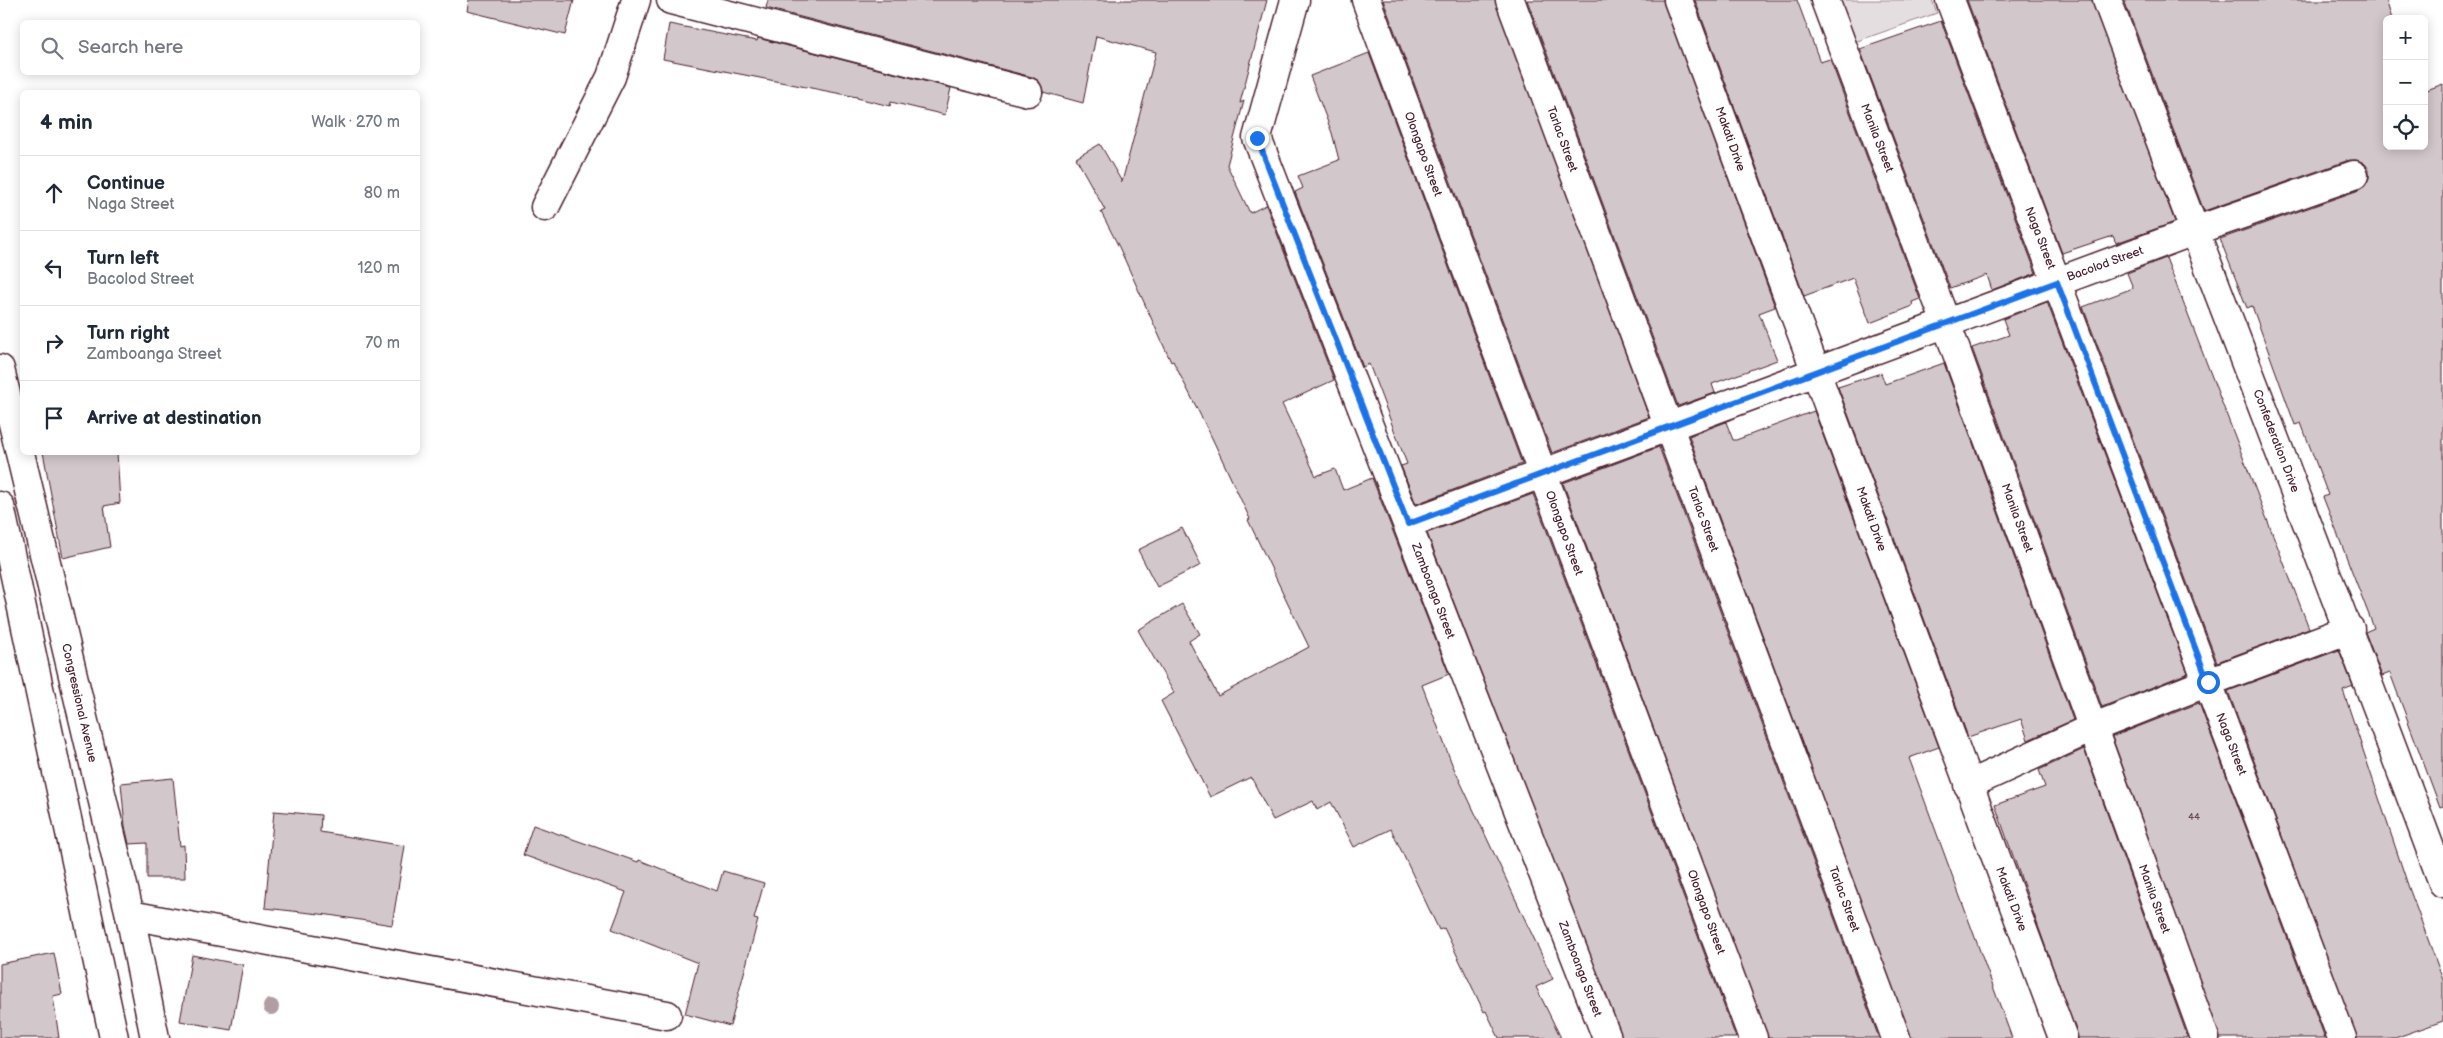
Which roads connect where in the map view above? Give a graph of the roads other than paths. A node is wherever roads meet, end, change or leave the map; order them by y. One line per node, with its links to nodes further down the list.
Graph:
1 (636, 0): 12 (street)
2 (671, 0): 10 (street)
3 (1296, 0): 23 (street, Zamboanga Street)
4 (1366, 0): 21 (street, Olongapo Street)
5 (1510, 0): 18 (street, Tarlac Street)
6 (1678, 0): 17 (street, Makati Drive)
7 (1825, 0): 15 (street, Manila Street)
8 (1950, 0): 14 (street, Naga Street)
9 (2107, 0): 13 (street, Confederation Drive)
10 (1028, 92)
11 (2354, 175): 13 (street, Bacolod Street)
12 (545, 207)
13 (2194, 231): 14 (street, Bacolod Street); 24 (street, Confederation Drive)
14 (2057, 282): 15 (street, Bacolod Street); 25 (street, Naga Street)
15 (1946, 323): 17 (street, Bacolod Street); 26 (street, Manila Street)
16 (0, 369): 19 (street, Congressional Avenue)
17 (1816, 372): 18 (street, Bacolod Street); 27 (street, Makati Drive)
18 (1669, 427): 21 (street, Bacolod Street); 35 (street, Tarlac Street)
19 (20, 453)
20 (20, 455): 29 (street, Congressional Avenue)
21 (1542, 474): 23 (street, Bacolod Street); 34 (street, Olongapo Street)
22 (0, 506): 31 (street)
23 (1408, 524): 33 (street, Zamboanga Street)
24 (2350, 630): 25 (street); 28 (street, Confederation Drive)
25 (2208, 682): 26 (street); 38 (street, Naga Street)
26 (2092, 728): 27 (street); 37 (street, Manila Street)
27 (1968, 785): 36 (street, Makati Drive)
28 (2443, 883)
29 (130, 915): 30 (street); 32 (street, Congressional Avenue)
30 (667, 1015)
31 (114, 1038)
32 (155, 1038)
33 (1607, 1038)
34 (1753, 1038)
35 (1896, 1038)
36 (2064, 1038)
37 (2205, 1038)
38 (2342, 1038)

